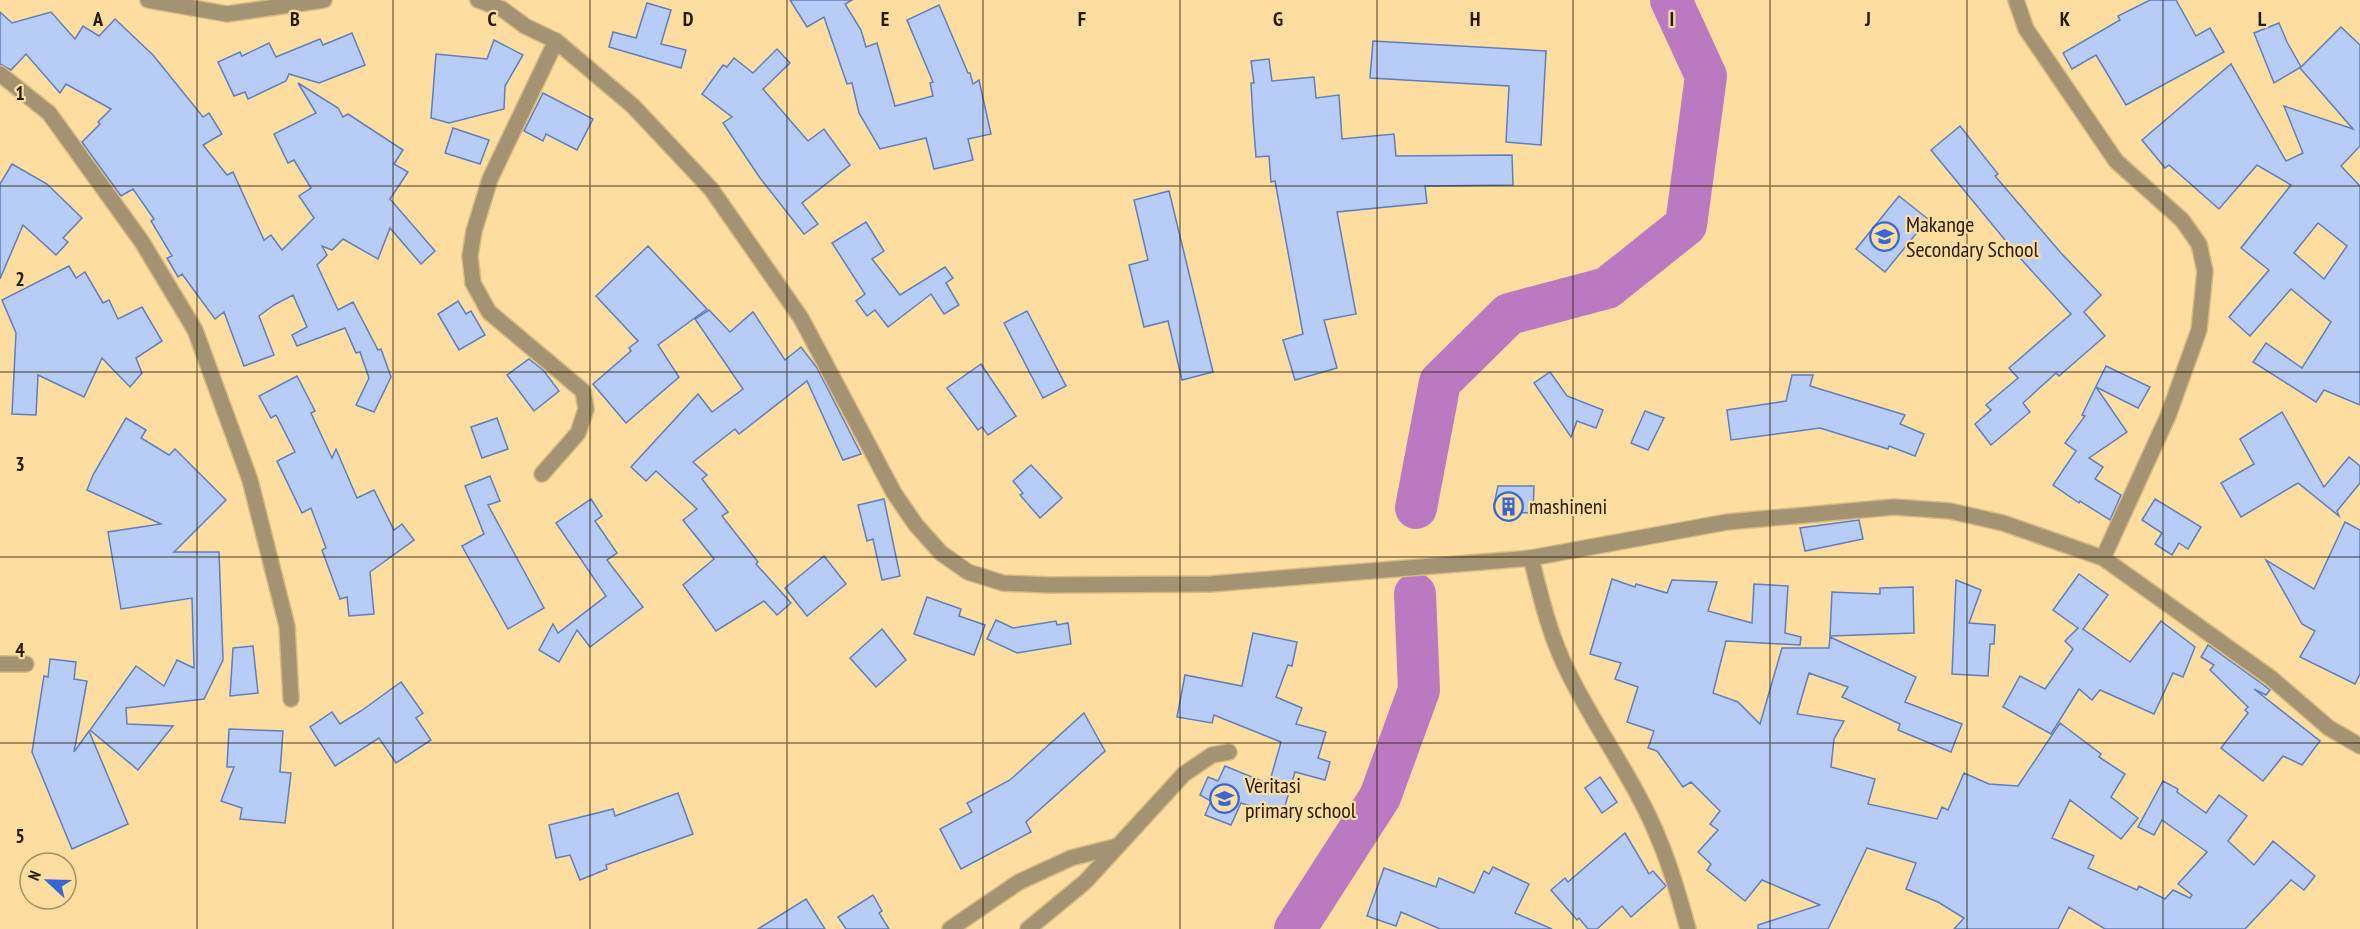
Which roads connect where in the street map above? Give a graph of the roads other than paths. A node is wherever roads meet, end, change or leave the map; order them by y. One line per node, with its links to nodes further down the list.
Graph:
1 (148, 0): 2 (street)
2 (324, 0)
3 (478, 0): 5 (street)
4 (2016, 0): 9 (street)
5 (556, 41): 7 (street); 8 (street)
6 (0, 74): 12 (street)
7 (542, 474)
8 (1531, 558): 9 (street); 18 (street)
9 (2103, 558): 13 (street)
10 (0, 664): 11 (street)
11 (26, 664)
12 (291, 699)
13 (2360, 746)
14 (1229, 752): 15 (street)
15 (1118, 846): 16 (street); 17 (street)
16 (950, 929)
17 (1028, 929)
18 (1688, 929)

